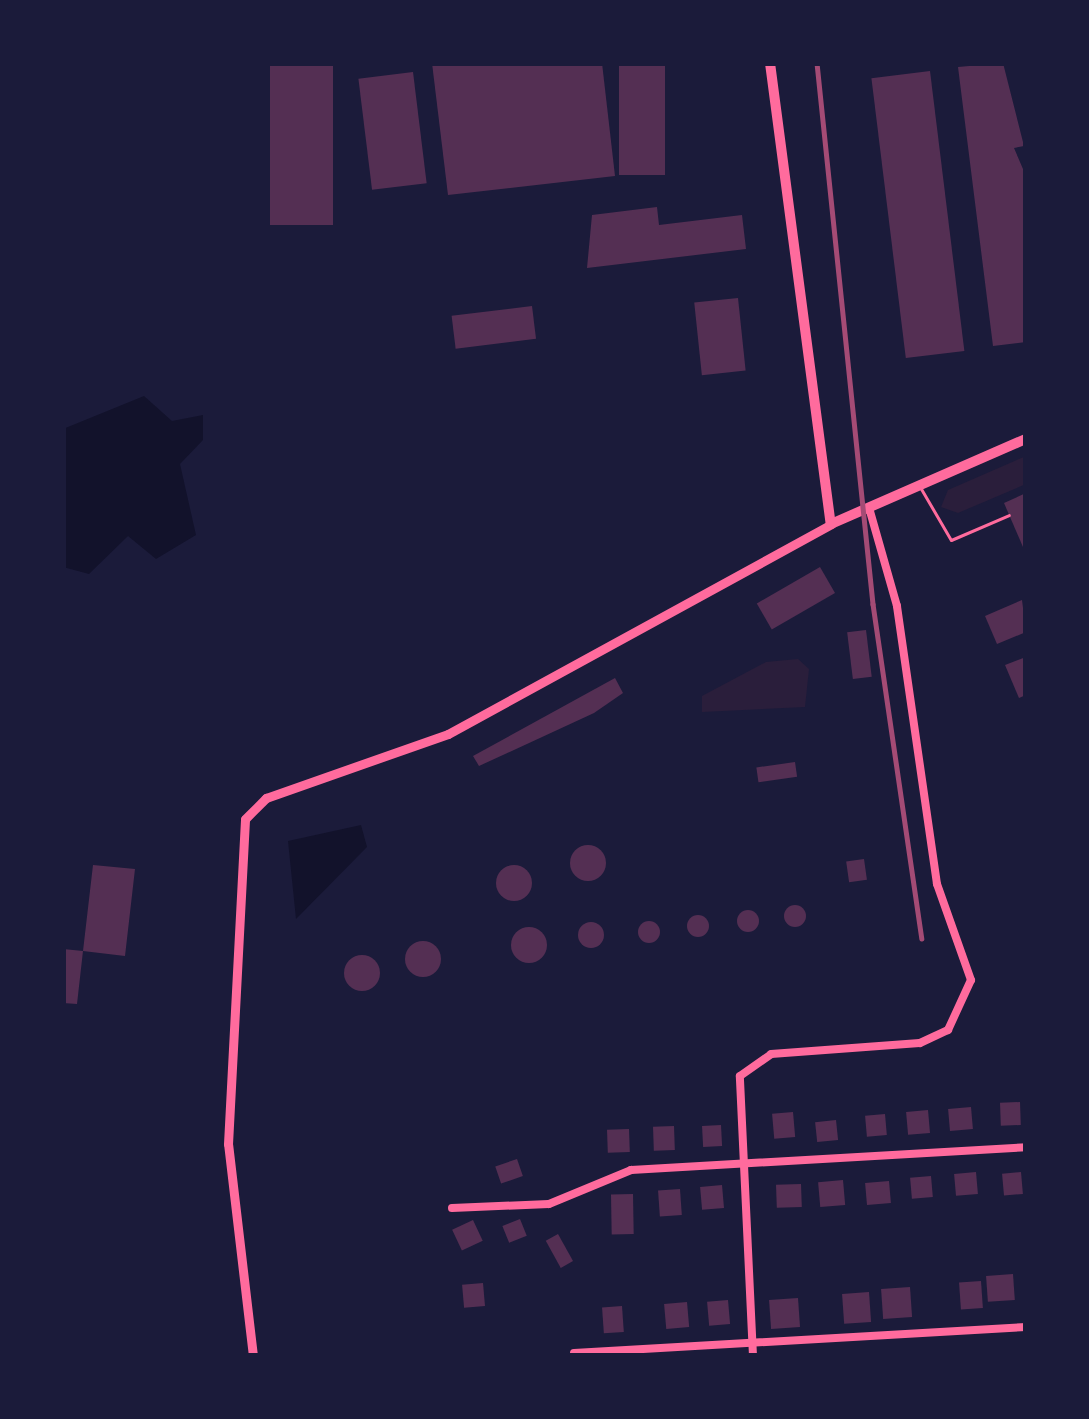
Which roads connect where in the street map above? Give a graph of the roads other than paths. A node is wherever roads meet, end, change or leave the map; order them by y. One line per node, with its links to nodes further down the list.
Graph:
1 (770, 63): 6 (main road)
2 (1026, 439): 3 (main road)
3 (919, 485): 4 (main road); 5 (lane)
4 (868, 507): 6 (main road); 8 (street)
5 (1009, 514)
6 (831, 524): 13 (street)
7 (1026, 1147): 8 (street)
8 (742, 1168): 9 (street); 11 (street)
9 (452, 1208)
10 (1026, 1327): 11 (street)
11 (753, 1352): 12 (street)
12 (574, 1353)
13 (254, 1356)

